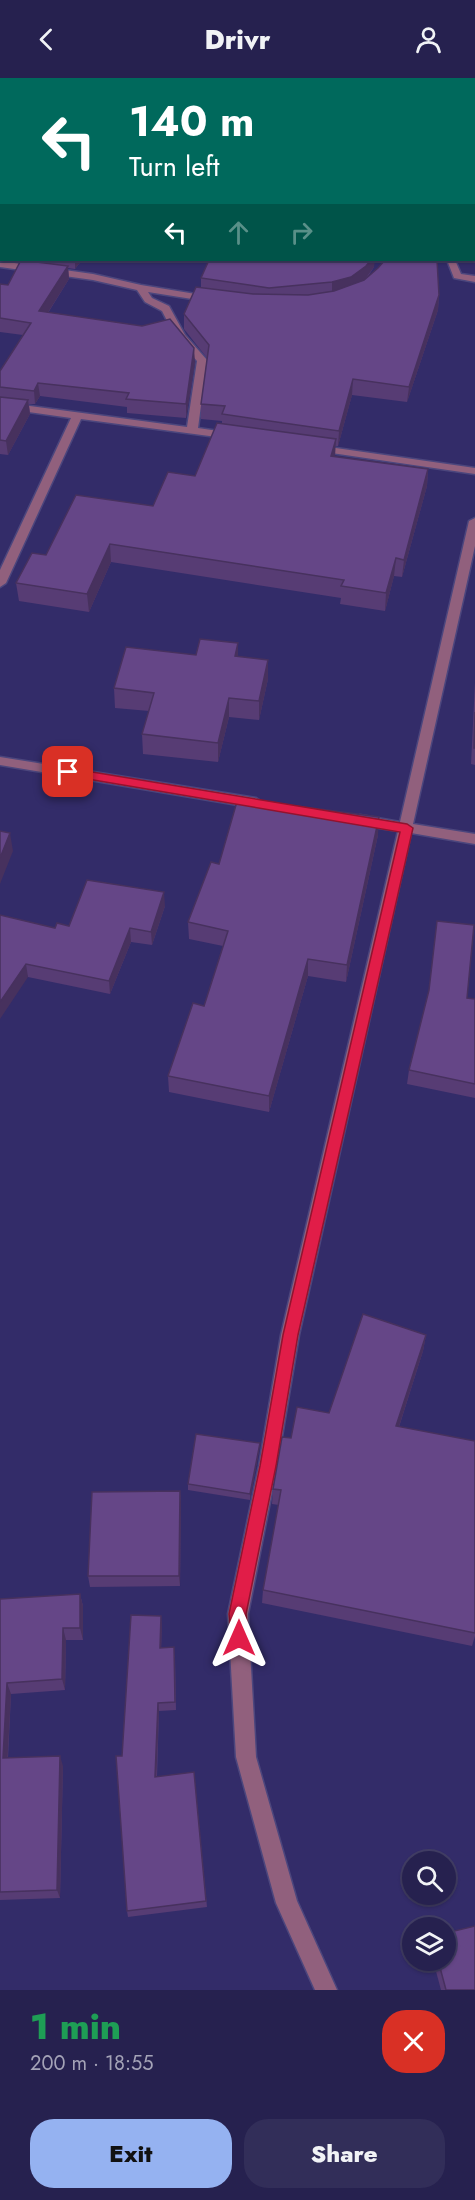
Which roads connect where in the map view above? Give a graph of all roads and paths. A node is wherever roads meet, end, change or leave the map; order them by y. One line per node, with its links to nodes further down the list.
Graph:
1 (451, 261): 3 (street)
2 (0, 264): 4 (street)
3 (475, 279)
4 (141, 288): 5 (street); 8 (street)
5 (222, 300)
6 (0, 405): 7 (street)
7 (78, 415): 8 (street); 13 (street)
8 (192, 430): 9 (street)
9 (239, 437)
10 (298, 445): 11 (street)
11 (475, 471)
12 (475, 521): 17 (street)
13 (0, 583)
14 (0, 761): 15 (street)
15 (267, 805)
16 (349, 819): 17 (street)
17 (407, 828): 18 (street); 19 (street)
18 (475, 839)
19 (326, 1990)

